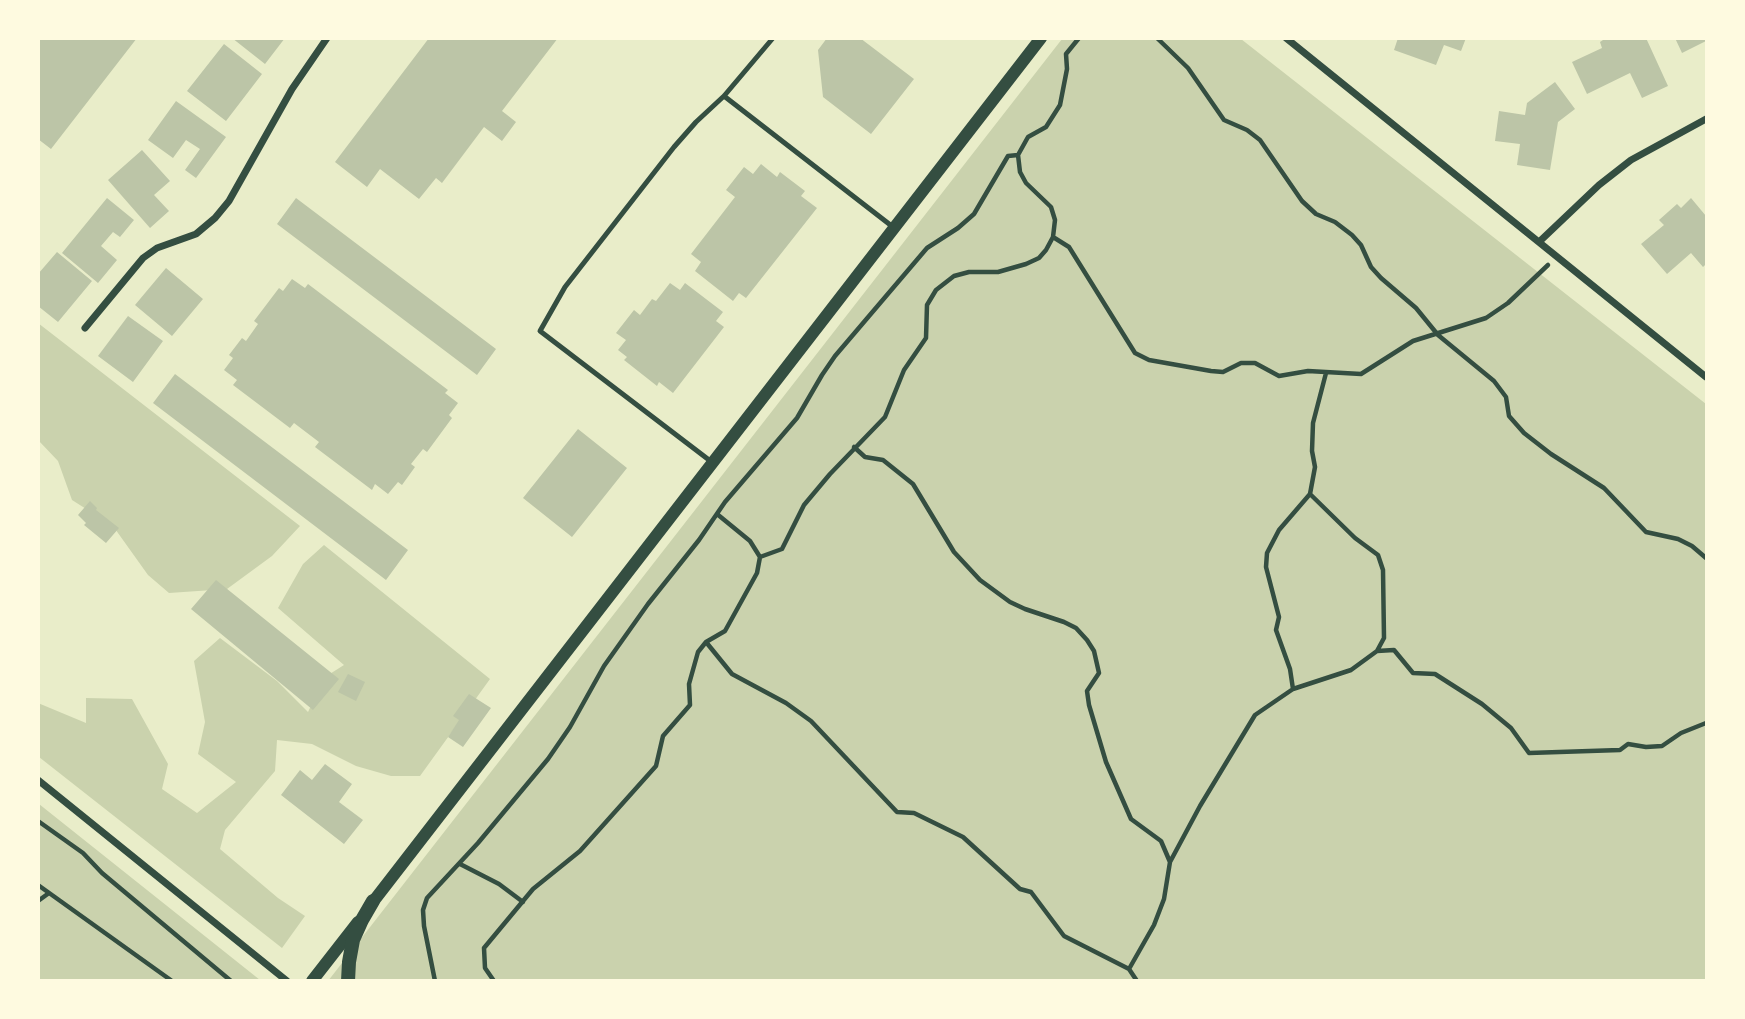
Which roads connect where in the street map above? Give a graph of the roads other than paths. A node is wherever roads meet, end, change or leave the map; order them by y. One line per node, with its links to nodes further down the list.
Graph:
1 (327, 38): 9 (street)
2 (773, 38): 5 (lane)
3 (1041, 38): 7 (street)
4 (1286, 38): 8 (street)
5 (724, 96): 7 (lane); 11 (lane)
6 (1706, 119): 8 (street)
7 (894, 228): 11 (street)
8 (1539, 242): 10 (street)
9 (85, 328)
10 (1706, 377)
11 (713, 463): 13 (street)
12 (38, 780): 14 (street)
13 (373, 901): 15 (street); 16 (main road)
14 (287, 981)
15 (312, 981)
16 (348, 981)

